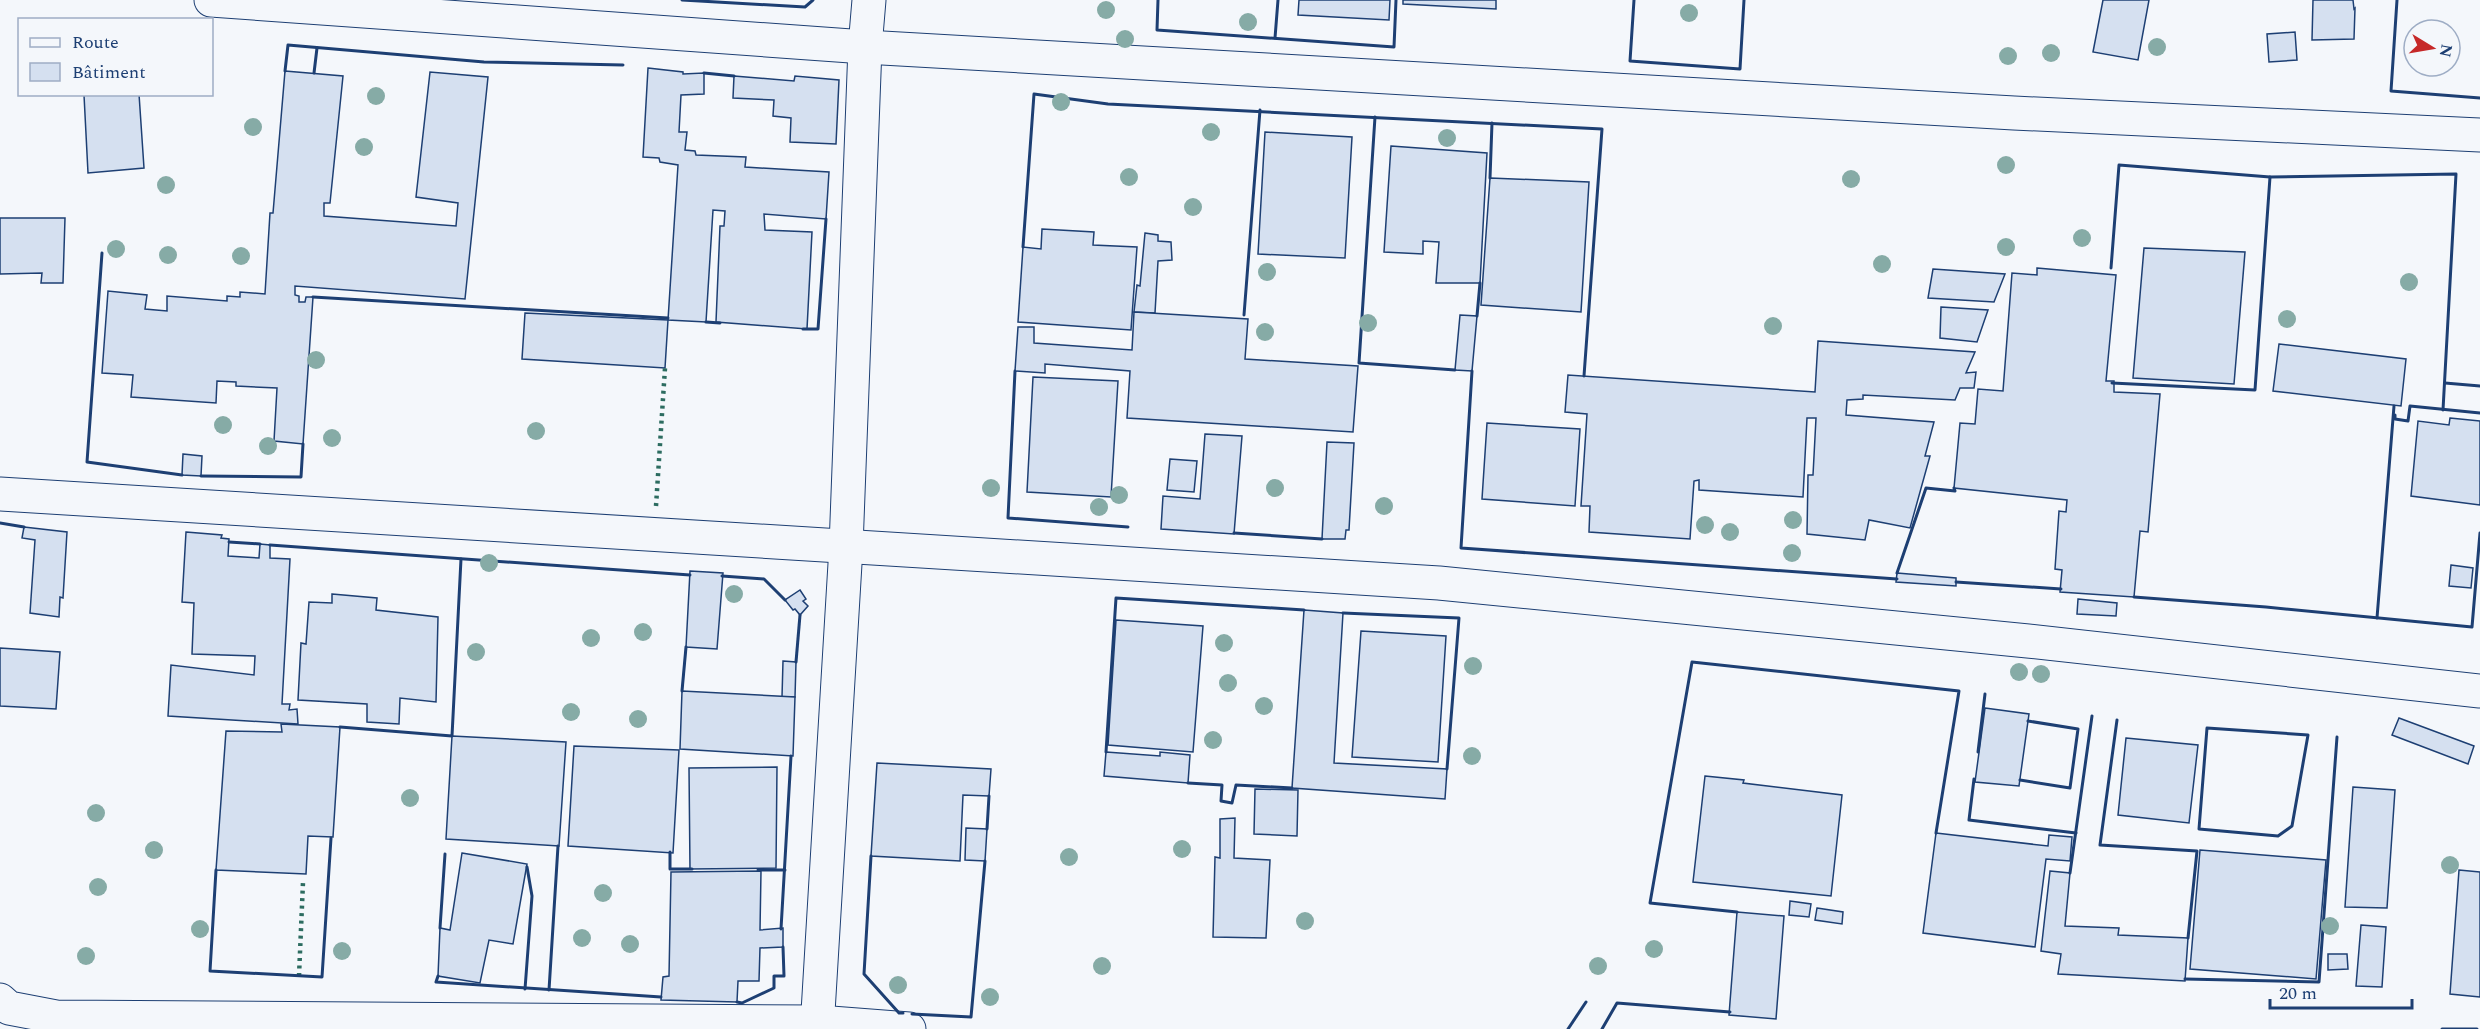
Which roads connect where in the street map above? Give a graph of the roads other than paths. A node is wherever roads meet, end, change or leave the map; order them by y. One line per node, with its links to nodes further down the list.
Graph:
1 (211, 0): 3 (street)
2 (869, 0): 3 (street)
3 (865, 47): 4 (street); 6 (street)
4 (2480, 135)
5 (0, 494): 6 (street)
6 (846, 547): 7 (street); 9 (street)
7 (2480, 691)
8 (0, 1000): 9 (street)
9 (818, 1026): 10 (street)
10 (909, 1029)

